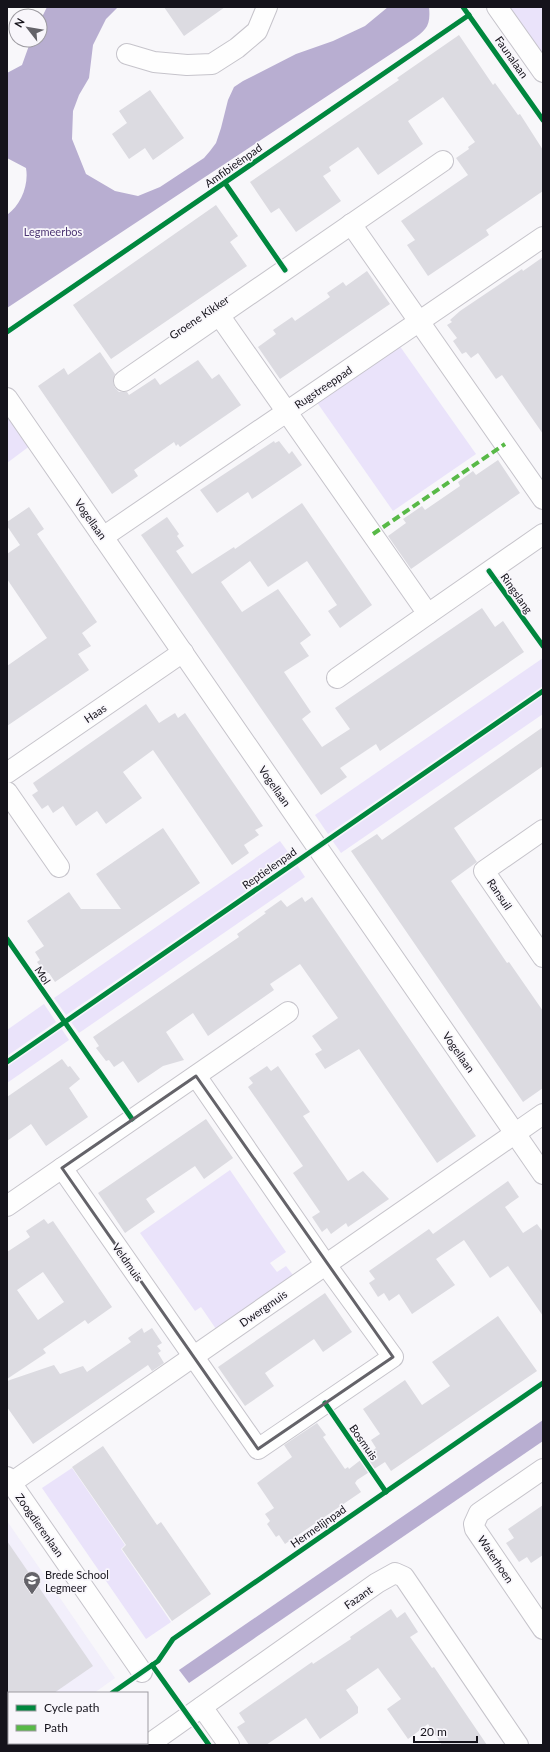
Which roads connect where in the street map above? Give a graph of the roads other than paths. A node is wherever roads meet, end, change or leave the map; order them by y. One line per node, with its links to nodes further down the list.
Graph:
1 (267, 7): 3 (street)
2 (497, 7): 4 (street, Faunalaan)
3 (127, 54)
4 (543, 72)
5 (443, 161): 6 (street, Groene Kikker)
6 (351, 224): 8 (street, Groene Kikker); 9 (street)
7 (543, 237): 9 (street, Rugstreeppad)
8 (219, 315): 10 (street, Groene Kikker); 12 (street, Groene Kikker)
9 (419, 321): 12 (street, Rugstreeppad); 13 (street)
10 (124, 381)
11 (7, 398): 15 (street, Vogellaan)
12 (287, 412): 15 (street, Rugstreeppad); 16 (street)
13 (543, 499)
14 (543, 534): 16 (street, Ringslang)
15 (103, 537): 17 (street, Vogellaan)
16 (428, 614): 18 (street, Ringslang)
17 (183, 652): 19 (street, Haas); 27 (street, Vogellaan)
18 (337, 678)
19 (7, 773)
20 (7, 792): 22 (street)
21 (543, 830): 23 (street, Ransuil)
22 (59, 867)
23 (543, 957)
24 (288, 1012): 25 (street)
25 (196, 1076): 28 (street); 31 (street)
26 (543, 1114): 27 (street, Dwergmuis)
27 (515, 1134): 29 (street, Vogellaan); 31 (street, Dwergmuis)
28 (62, 1168): 30 (street); 32 (street, Veldmuis)
29 (543, 1174)
30 (7, 1206)
31 (326, 1265): 32 (street, Dwergmuis); 32 (street)
32 (194, 1356): 34 (street, Dwergmuis)
33 (543, 1469): 35 (street, Waterhoen)
34 (9, 1480): 36 (street, Zoogdierenlaan)
35 (543, 1629)
36 (142, 1672)
37 (202, 1707): 38 (street, Fazant); 39 (street); 40 (street, Fazant)
38 (148, 1745)
39 (228, 1745)
40 (518, 1745)

